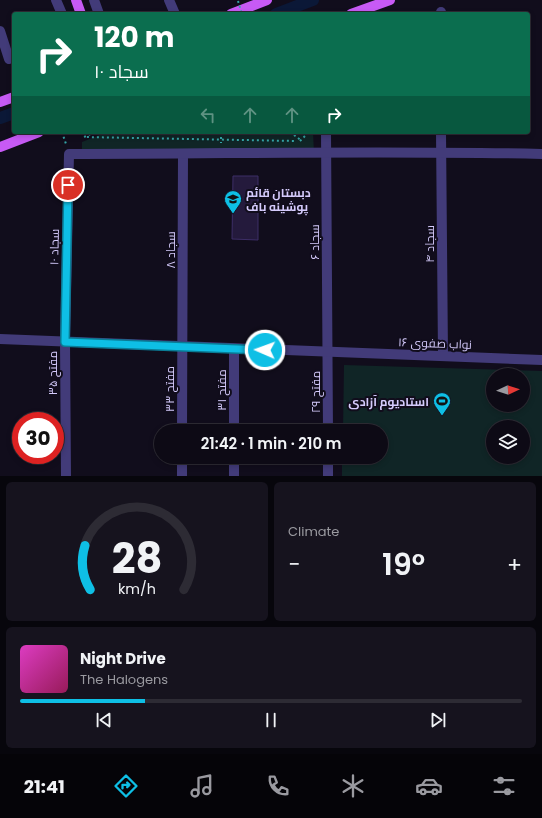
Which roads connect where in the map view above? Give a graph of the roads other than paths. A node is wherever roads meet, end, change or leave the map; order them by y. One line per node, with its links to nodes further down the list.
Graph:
1 (56, 0): 7 (street)
2 (76, 0): 8 (main road)
3 (94, 0): 9 (street)
4 (170, 0): 10 (street)
5 (267, 0): 11 (main road)
6 (390, 0): 12 (main road)
7 (61, 12)
8 (80, 12)
9 (98, 12)
10 (174, 12)
11 (236, 12)
12 (357, 12)
13 (0, 31): 14 (street)
14 (10, 59)
15 (12, 98): 16 (main road)
16 (0, 102)
17 (34, 134): 20 (main road)
18 (326, 134): 21 (street, سجاد ۶)
19 (441, 134): 22 (street, سجاد ۴)
20 (0, 147)
21 (326, 152): 22 (street); 23 (street); 29 (street, سجاد ۶)
22 (441, 152): 24 (street); 30 (street, سجاد ۴)
23 (183, 154): 26 (street, سجاد ۱۰); 27 (street, سجاد ۸)
24 (542, 154)
25 (0, 339): 26 (street, نواب صفوی ۱۶)
26 (65, 342): 27 (street, نواب صفوی ۱۶); 38 (street, مفتح ۳۵)
27 (182, 347): 28 (street, نواب صفوی ۱۶); 32 (street, مفتح ۳۳)
28 (234, 349): 29 (street, نواب صفوی ۱۶); 33 (street, مفتح ۳۱)
29 (328, 353): 30 (street, نواب صفوی ۱۶); 34 (street, مفتح ۲۹)
30 (443, 356): 31 (street, نواب صفوی ۱۶)
31 (542, 360)
32 (182, 424)
33 (234, 424)
34 (328, 424)
35 (182, 464): 39 (street)
36 (234, 464): 40 (street)
37 (328, 464): 41 (street)
38 (66, 476)
39 (182, 476)
40 (234, 476)
41 (328, 476)

